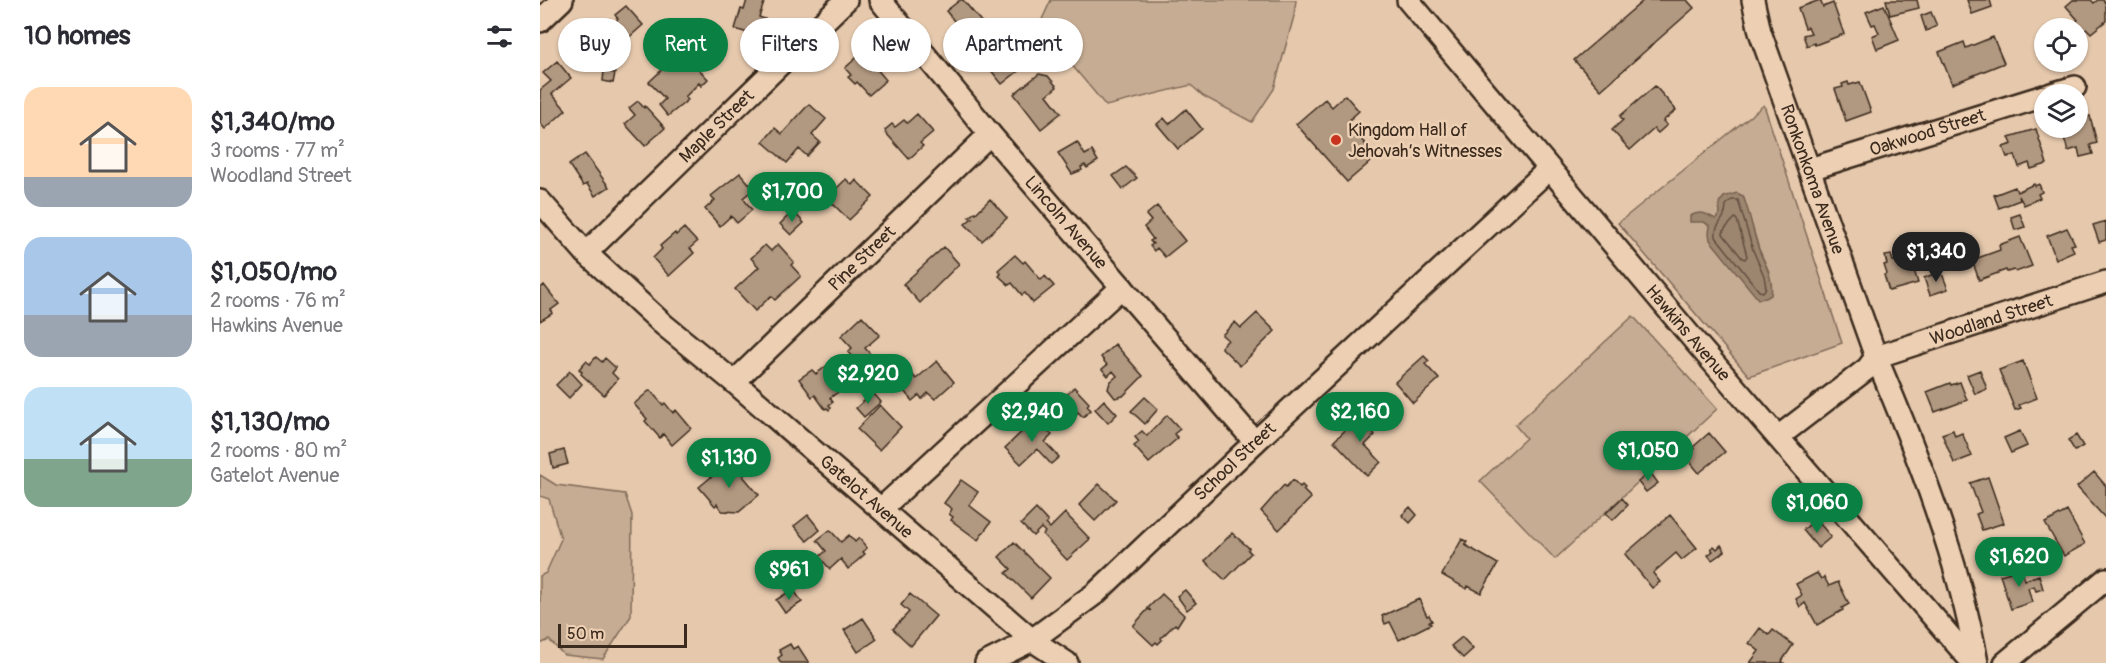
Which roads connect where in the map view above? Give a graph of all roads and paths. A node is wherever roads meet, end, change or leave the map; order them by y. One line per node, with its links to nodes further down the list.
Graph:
1 (562, 0): 6 (street)
2 (846, 0): 12 (street, Maple Street)
3 (879, 0): 8 (street, Lincoln Avenue)
4 (1408, 0): 9 (street, Hawkins Avenue)
5 (1753, 0): 10 (street, Ronkonkoma Avenue)
6 (540, 21)
7 (2034, 99): 10 (street, Oakwood Street)
8 (990, 134): 14 (street, Lincoln Avenue); 16 (street, Pine Street)
9 (1549, 169): 17 (street, Hawkins Avenue); 18 (street, School Street)
10 (1810, 170): 15 (street, Ronkonkoma Avenue)
11 (540, 201): 12 (street, Gatelot Avenue)
12 (586, 253): 16 (street, Gatelot Avenue)
13 (2106, 282): 15 (street, Woodland Street)
14 (1122, 288): 18 (street, Lincoln Avenue); 19 (street)
15 (1876, 357): 17 (street); 24 (street, Ronkonkoma Avenue)
16 (735, 382): 19 (street, Gatelot Avenue)
17 (1778, 437): 24 (street, Hawkins Avenue)
18 (1255, 442): 21 (street, School Street)
19 (882, 508): 21 (street, Gatelot Avenue)
20 (2106, 579): 25 (street)
21 (1032, 640): 22 (street, School Street); 23 (street, Gatelot Avenue)
22 (986, 663)
23 (1067, 663)
24 (1975, 663)
25 (2005, 663)

